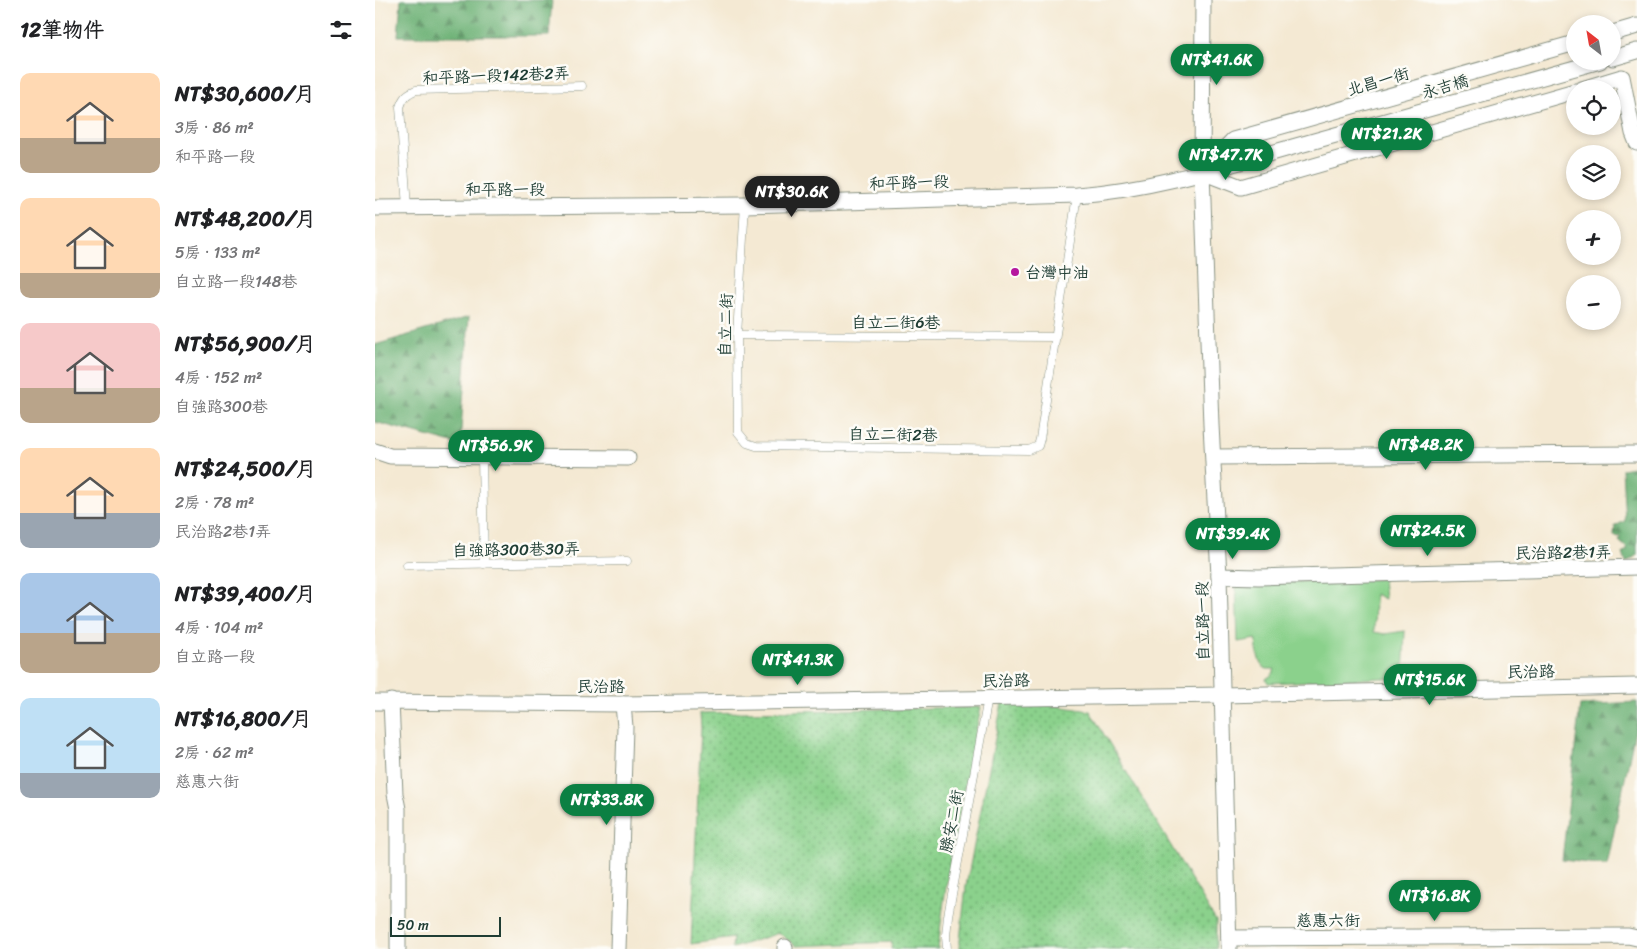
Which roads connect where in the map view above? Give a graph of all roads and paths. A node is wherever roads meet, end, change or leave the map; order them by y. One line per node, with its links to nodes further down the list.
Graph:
1 (1203, 0): 12 (street, 自立路一段)
2 (1637, 26): 3 (street)
3 (1621, 31)
4 (1566, 46): 12 (street, 北昌一街)
5 (1637, 51): 6 (street)
6 (1621, 56)
7 (1568, 70): 12 (street, 永吉橋)
8 (1612, 80): 11 (street)
9 (582, 86): 16 (lane, 和平路一段142巷2弄)
10 (1566, 94): 12 (street)
11 (1637, 143)
12 (1202, 172): 13 (street, 和平路一段); 23 (street, 自立路一段)
13 (1077, 195): 14 (street, 和平路一段); 18 (lane)
14 (745, 205): 16 (street, 和平路一段); 17 (lane, 自立二街)
15 (375, 208): 16 (street, 和平路一段)
16 (407, 208)
17 (737, 335): 18 (lane, 自立二街6巷); 19 (lane, 自立二街)
18 (1055, 337): 19 (lane, 自立二街2巷)
19 (747, 443)
20 (375, 451): 22 (street)
21 (1637, 454): 23 (street)
22 (482, 456): 24 (street); 26 (lane)
23 (1214, 457): 29 (street, 自立路一段)
24 (628, 458)
25 (627, 561): 26 (lane, 自強路300巷30弄)
26 (484, 564): 27 (lane, 自強路300巷30弄)
27 (407, 565)
28 (1637, 567): 29 (street, 民治路2巷1弄)
29 (1219, 576): 31 (street, 自立路一段)
30 (1637, 686): 31 (street, 民治路)
31 (1222, 695): 32 (street, 民治路); 37 (street, 自立路一段)
32 (989, 698): 35 (street, 民治路); 40 (lane, 勝安二街)
33 (391, 701): 34 (street, 民治路); 35 (street, 民治路); 38 (street)
34 (375, 702)
35 (623, 704): 39 (street)
36 (1637, 938): 37 (street, 慈惠六街)
37 (1229, 943)
38 (397, 949)
39 (618, 949)
40 (947, 949)

